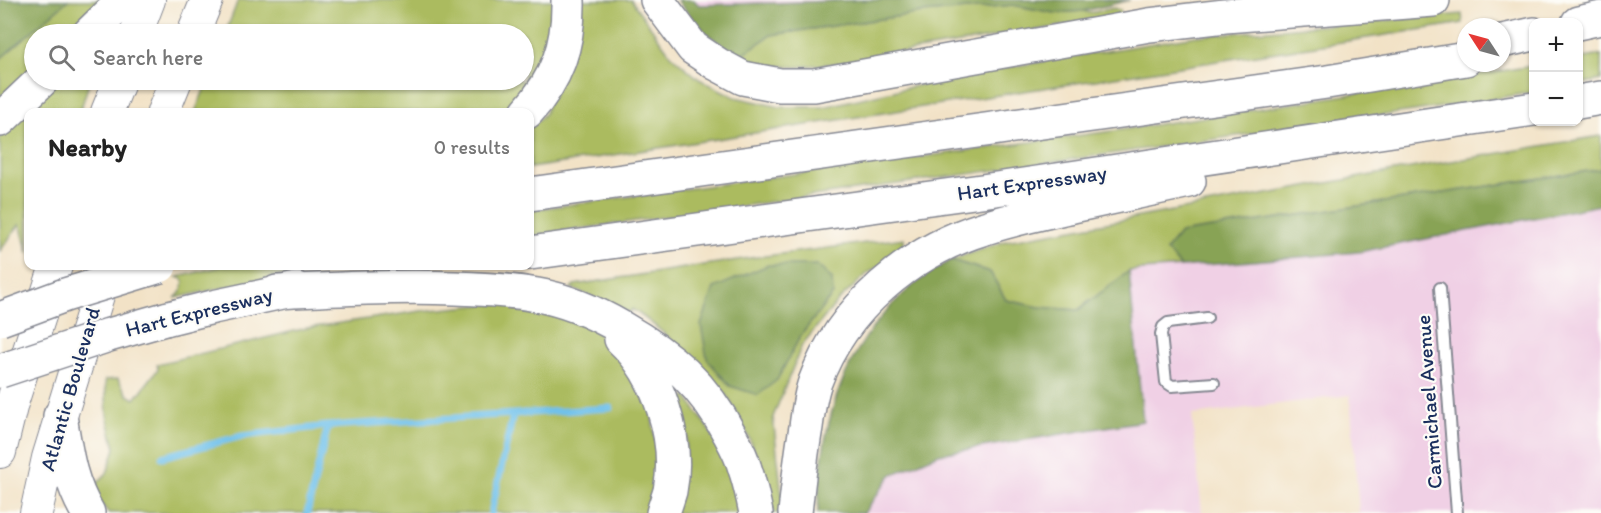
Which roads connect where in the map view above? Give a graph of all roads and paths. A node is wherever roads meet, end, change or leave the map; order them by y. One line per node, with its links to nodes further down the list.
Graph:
1 (124, 0): 9 (highway)
2 (149, 0): 10 (main road)
3 (207, 0): 11 (main road)
4 (568, 0): 28 (highway)
5 (657, 0): 6 (highway)
6 (1433, 0)
7 (1601, 18): 8 (highway)
8 (1583, 22)
9 (99, 24)
10 (140, 24)
11 (197, 24)
12 (1529, 35): 14 (highway)
13 (1601, 37): 15 (highway)
14 (1511, 39)
15 (1583, 40)
16 (1529, 49): 18 (highway)
17 (1457, 51): 20 (highway)
18 (1511, 52)
19 (1457, 60): 20 (highway)
20 (1327, 82): 32 (highway)
21 (32, 90): 30 (highway)
22 (116, 90): 26 (main road)
23 (172, 90): 27 (main road)
24 (1601, 98): 25 (highway)
25 (1583, 101)
26 (109, 108)
27 (165, 108)
28 (531, 108)
29 (1529, 110): 31 (highway, Hart Expressway)
30 (0, 120)
31 (1467, 120): 33 (highway, Hart Expressway); 51 (highway)
32 (534, 193)
33 (534, 252)
34 (55, 270): 46 (main road)
35 (106, 270): 45 (main road, Atlantic Boulevard)
36 (147, 270): 42 (highway, bridge)
37 (413, 270): 39 (highway, Hart Expressway)
38 (1440, 288): 52 (lane, Carmichael Avenue)
39 (277, 292): 40 (highway); 43 (highway, Hart Expressway, bridge)
40 (585, 309): 49 (highway); 50 (highway)
41 (1208, 318): 44 (lane)
42 (0, 319)
43 (0, 371)
44 (1214, 383)
45 (60, 416): 47 (main road, Atlantic Boulevard); 48 (highway)
46 (0, 452)
47 (36, 513)
48 (88, 513)
49 (663, 513)
50 (756, 513)
51 (795, 513)
52 (1457, 513)

